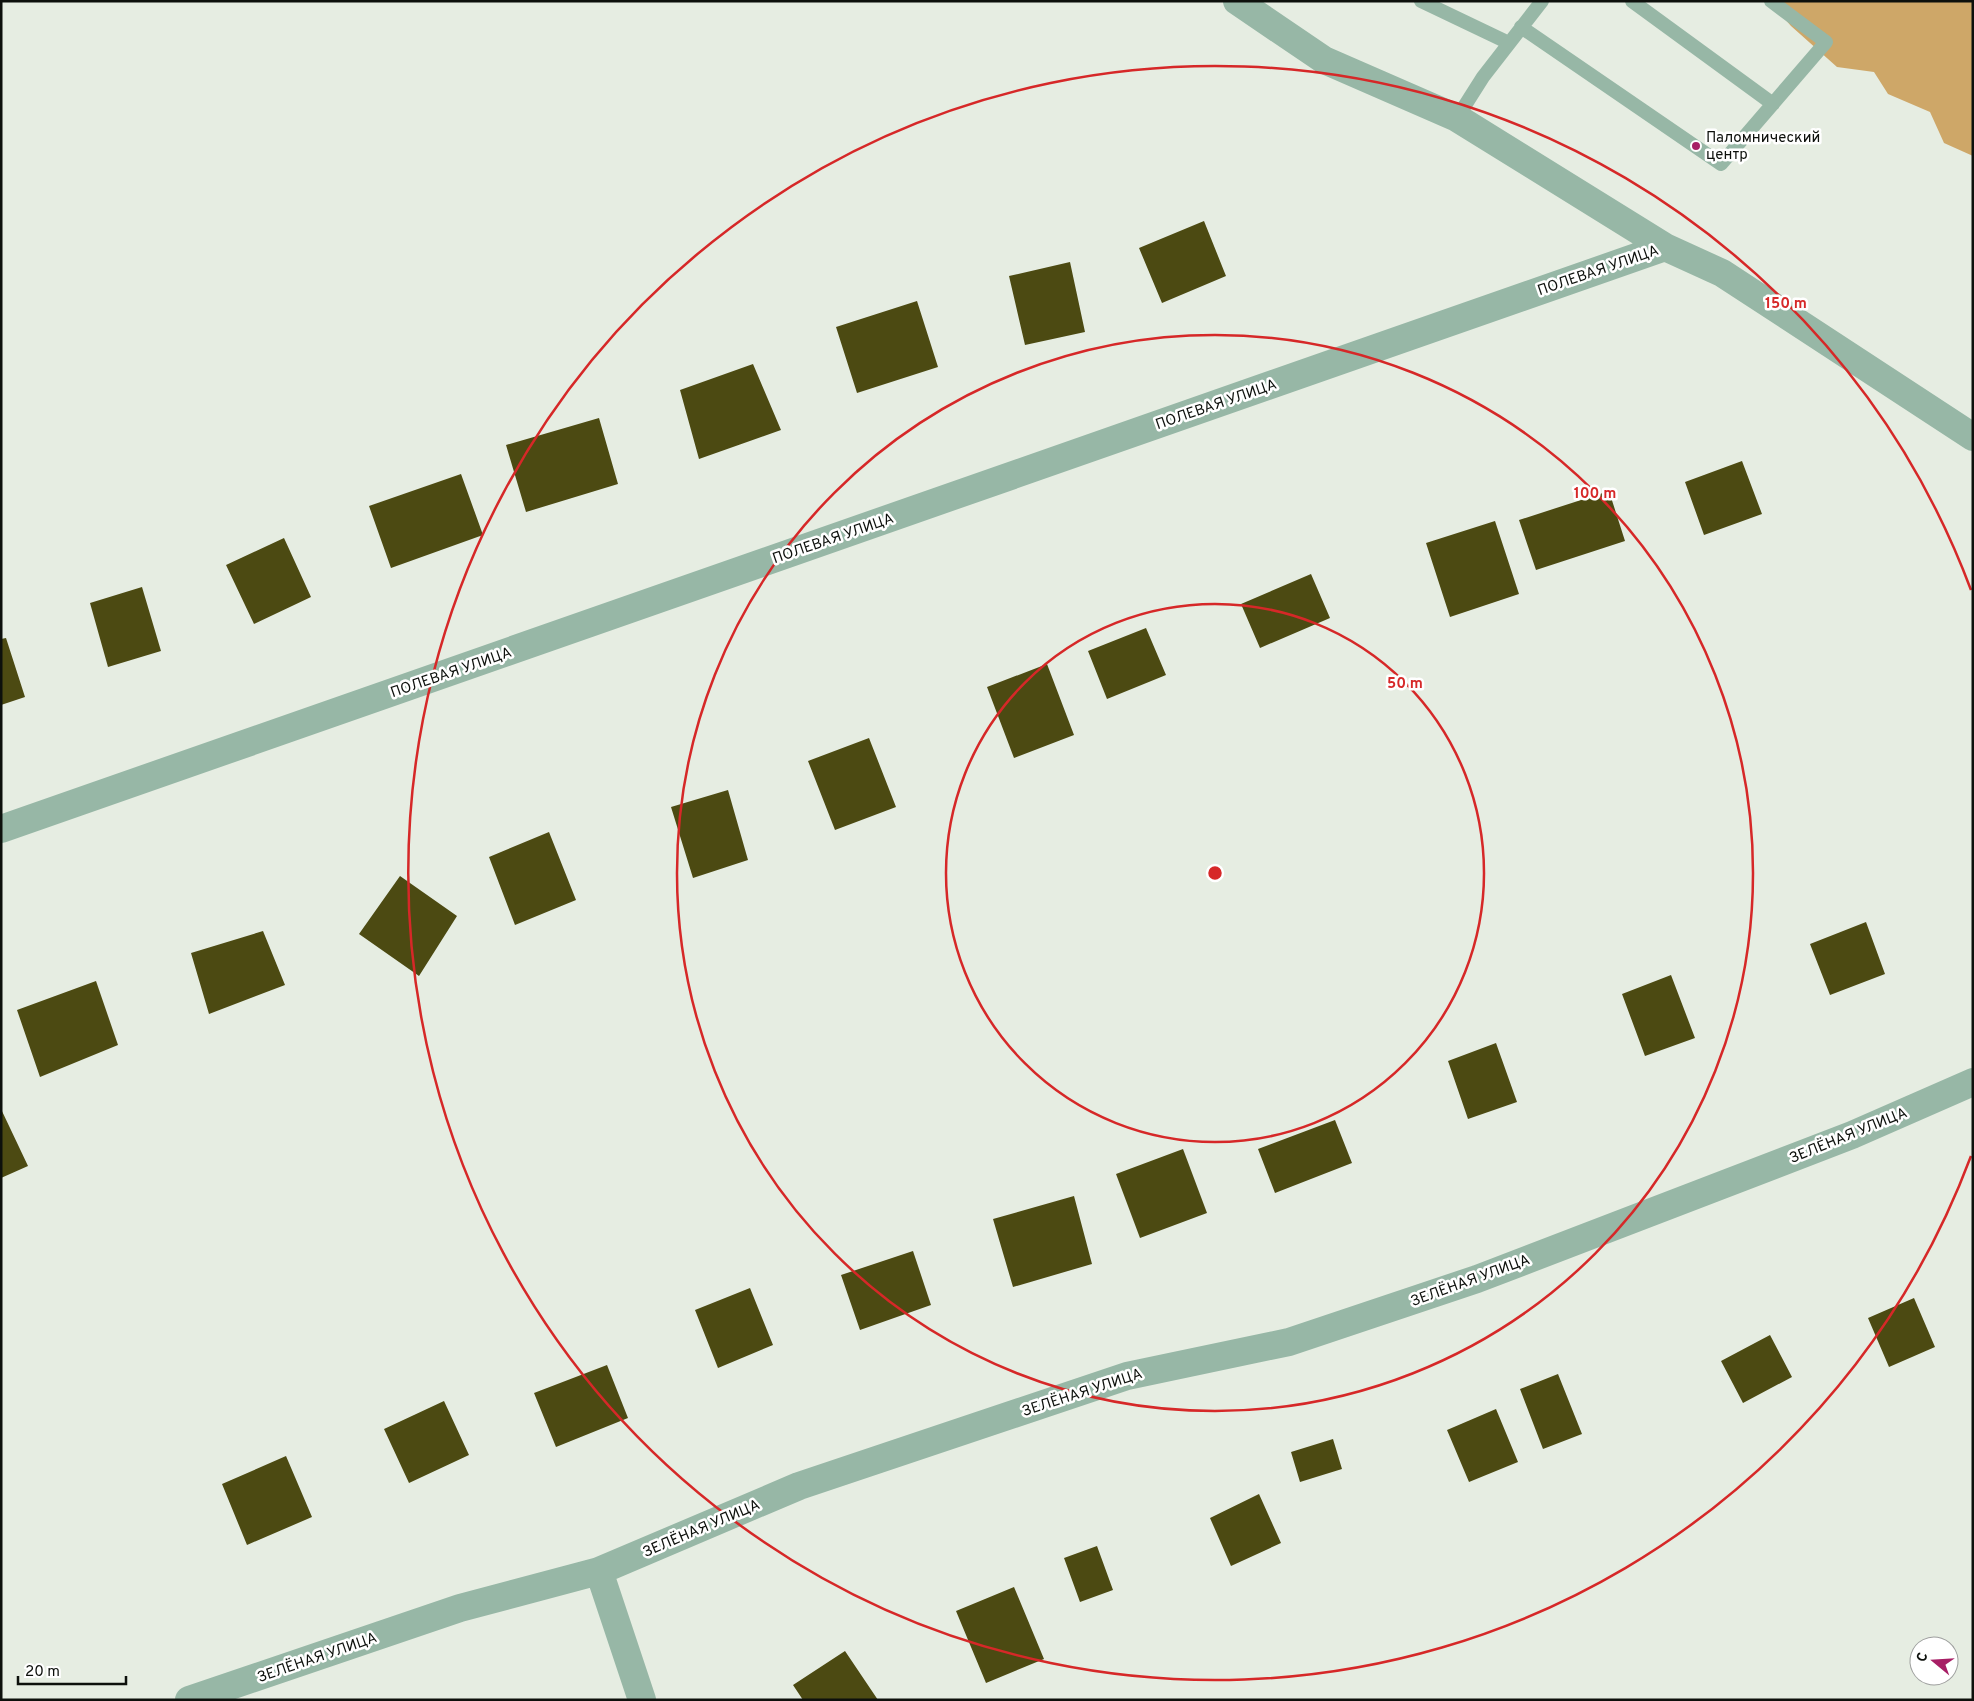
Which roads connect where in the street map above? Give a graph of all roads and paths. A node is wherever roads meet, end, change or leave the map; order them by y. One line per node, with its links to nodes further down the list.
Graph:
1 (1237, 1): 9 (street)
2 (1421, 1): 7 (lane)
3 (1542, 1): 6 (lane)
4 (1632, 1): 8 (lane)
5 (1771, 1): 8 (lane)
6 (1521, 27): 7 (lane); 8 (lane)
7 (1509, 43): 9 (lane)
8 (1773, 104)
9 (1457, 118): 10 (street)
10 (1665, 246): 11 (street); 12 (street, ПОЛЕВАЯ УЛИЦА)
11 (1973, 437)
12 (1, 829)
13 (1973, 1082): 14 (street, ЗЕЛЁНАЯ УЛИЦА)
14 (599, 1571): 15 (street, ЗЕЛЁНАЯ УЛИЦА); 16 (street)
15 (189, 1700)
16 (642, 1700)

